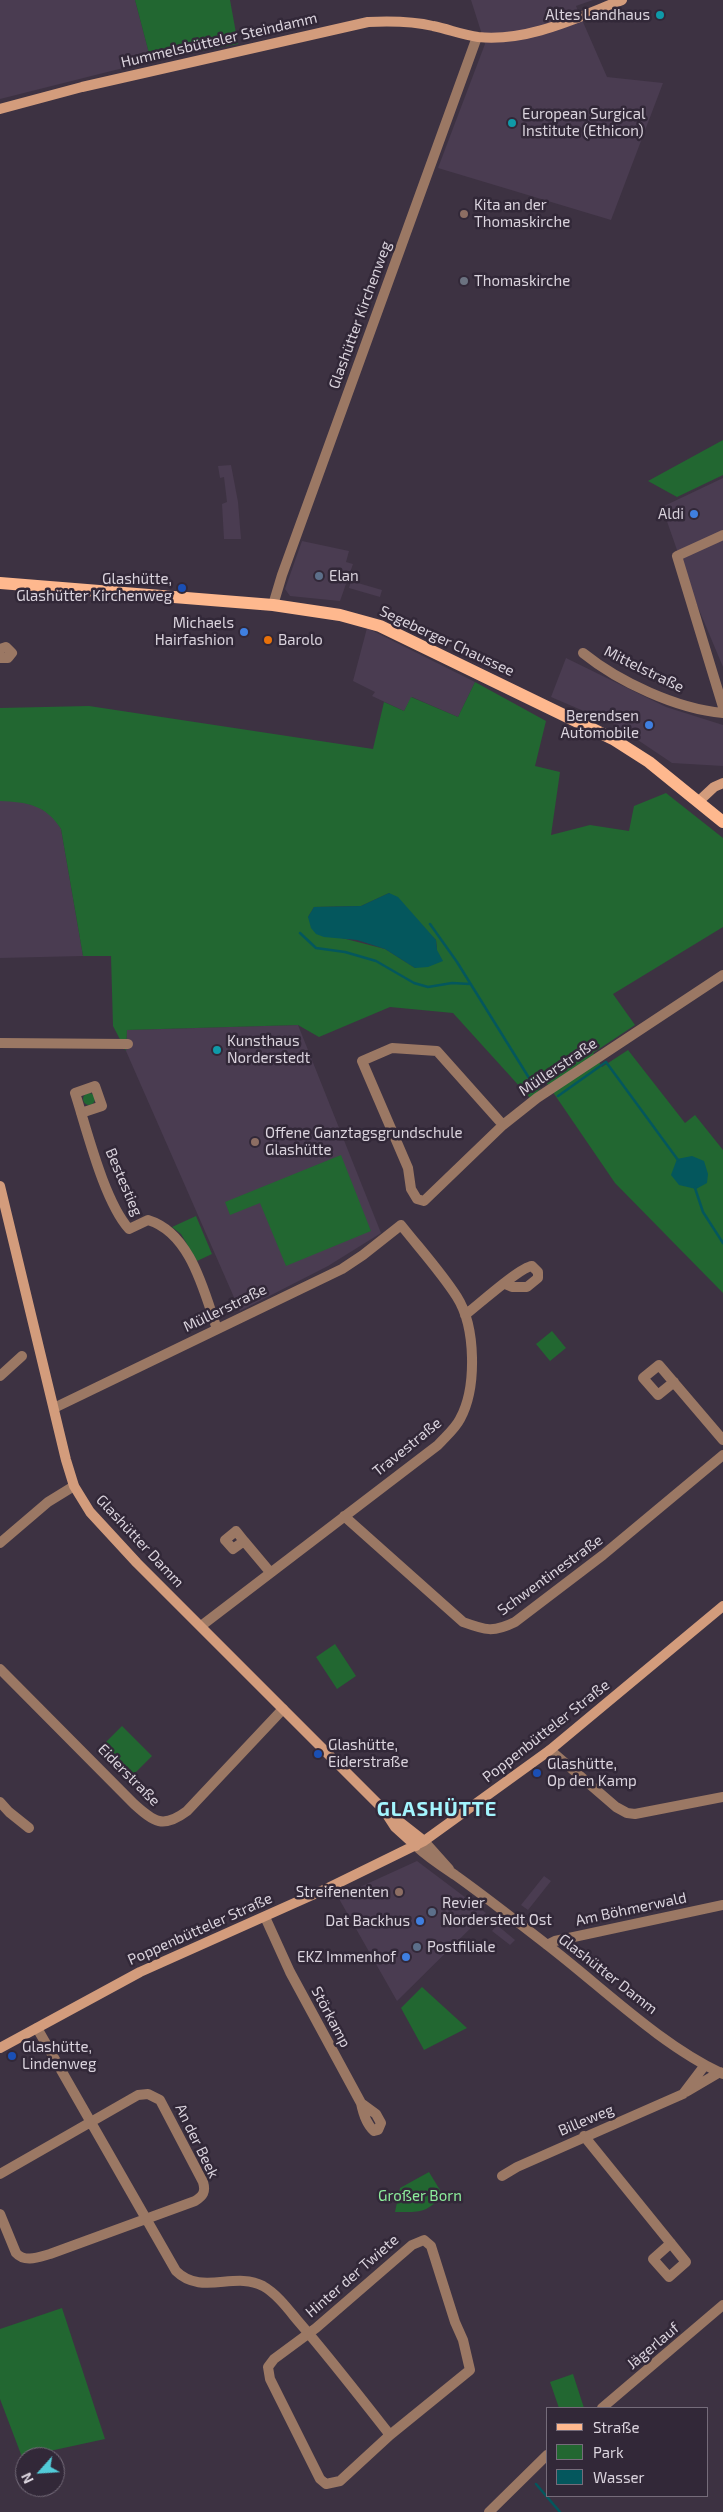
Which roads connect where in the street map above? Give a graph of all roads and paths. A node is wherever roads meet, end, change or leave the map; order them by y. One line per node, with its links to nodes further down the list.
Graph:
1 (622, 0): 2 (street, Hummelsbütteler Steindamm)
2 (477, 37): 3 (street, Hummelsbütteler Steindamm); 6 (street, Glashütter Kirchenweg)
3 (0, 109)
4 (723, 535): 10 (street)
5 (0, 583): 6 (main road, Segeberger Chaussee)
6 (273, 605): 13 (main road, Segeberger Chaussee)
7 (0, 649): 9 (street)
8 (583, 654): 11 (street, Mittelstraße)
9 (0, 658)
10 (723, 707)
11 (723, 713)
12 (723, 783): 13 (street)
13 (698, 801): 14 (main road, Segeberger Chaussee)
14 (723, 822)
15 (723, 975): 19 (street, Müllerstraße)
16 (0, 1044): 17 (street)
17 (128, 1044)
18 (81, 1113): 24 (street, Bestestieg)
19 (504, 1125): 19 (street, Müllerstraße)
20 (0, 1186): 28 (street, Glashütter Damm)
21 (401, 1225): 23 (street, Travestraße); 24 (street, Müllerstraße)
22 (505, 1284): 23 (street)
23 (465, 1315): 32 (street, Travestraße)
24 (217, 1329): 28 (street, Müllerstraße)
25 (22, 1356): 26 (street)
26 (0, 1376)
27 (674, 1382): 29 (street)
28 (54, 1408): 31 (street, Glashütter Damm)
29 (723, 1440)
30 (723, 1456): 32 (street, Schwentinestraße)
31 (74, 1486): 34 (street); 37 (street, Glashütter Damm)
32 (344, 1516): 35 (street, Travestraße)
33 (244, 1541): 35 (street)
34 (0, 1543)
35 (270, 1572): 37 (street, Travestraße)
36 (723, 1606): 40 (street, Poppenbütteler Straße)
37 (201, 1626): 39 (street, Glashütter Damm)
38 (0, 1669): 39 (street, Eiderstraße)
39 (283, 1709): 44 (street, Glashütter Damm)
40 (550, 1750): 41 (street); 44 (street, Poppenbütteler Straße)
41 (723, 1797)
42 (1, 1806): 43 (street)
43 (28, 1828)
44 (420, 1844): 46 (street, Poppenbütteler Straße); 47 (street, Glashütter Damm)
45 (723, 1905): 47 (street, Am Böhmerwald)
46 (265, 1917): 48 (street, Poppenbütteler Straße); 53 (street, Störkamp)
47 (547, 1944): 50 (street, Glashütter Damm)
48 (37, 2028): 49 (street, Poppenbütteler Straße); 54 (street)
49 (0, 2048)
50 (705, 2065): 51 (street, Glashütter Damm); 52 (street, Billeweg)
51 (722, 2073): 52 (street, Billeweg)
52 (683, 2094): 55 (street, Billeweg)
53 (361, 2103)
54 (91, 2122): 56 (street, An der Beek); 59 (street); 59 (street, An der Beek)
55 (584, 2136): 57 (street, Billeweg); 60 (street)
56 (0, 2174)
57 (502, 2176)
58 (0, 2214): 59 (street, An der Beek)
59 (148, 2219): 62 (street)
60 (671, 2243)
61 (723, 2305): 63 (street, Jägerlauf)
62 (308, 2333): 64 (street); 64 (street, Hinter der Twiete); 64 (street, Hinter der Twiete)
63 (603, 2407)
64 (390, 2435)
65 (546, 2456): 66 (street)
66 (489, 2512)

